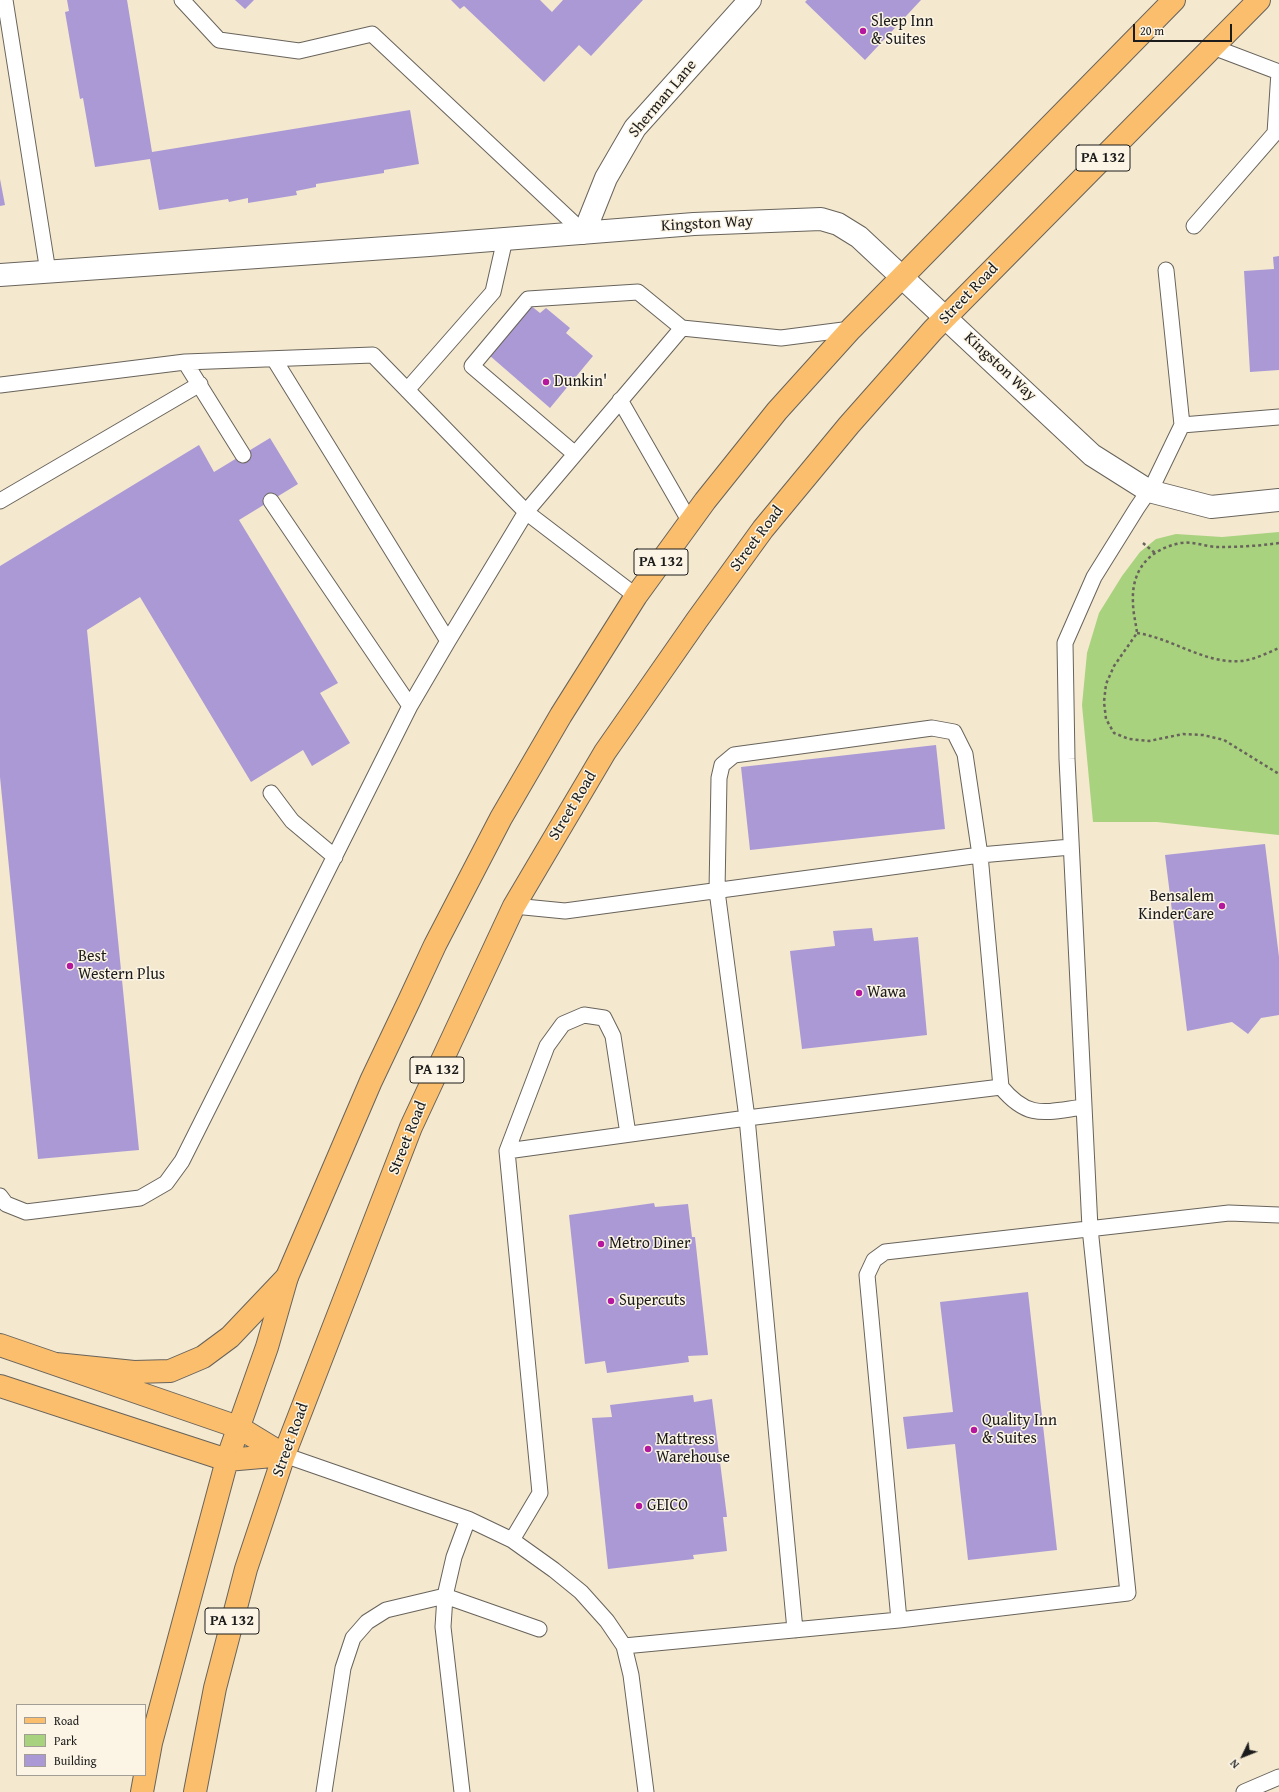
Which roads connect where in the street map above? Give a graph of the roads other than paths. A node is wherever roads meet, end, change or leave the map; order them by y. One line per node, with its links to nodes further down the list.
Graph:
1 (5, 0): 11 (lane)
2 (182, 0): 8 (lane)
3 (750, 0): 8 (street, Sherman Lane)
4 (1174, 0): 13 (main road, PA 132)
5 (1259, 0): 6 (main road, Street Road / PA 132)
6 (1213, 47): 7 (lane); 14 (main road, Street Road / PA 132)
7 (1194, 226)
8 (584, 233): 9 (street, Kingston Way); 13 (street, Kingston Way)
9 (505, 239): 11 (street, Kingston Way); 21 (lane)
10 (1166, 270): 24 (lane)
11 (48, 272): 12 (street, Kingston Way)
12 (0, 275)
13 (902, 277): 14 (street, Kingston Way); 16 (main road, PA 132)
14 (946, 317): 27 (street, Kingston Way); 41 (main road, Street Road / PA 132)
15 (682, 328): 16 (lane); 22 (lane); 25 (lane)
16 (851, 329): 32 (main road, PA 132)
17 (274, 359): 18 (lane); 21 (lane); 34 (lane)
18 (186, 362): 19 (lane); 20 (lane)
19 (200, 384): 26 (lane); 29 (lane)
20 (0, 385)
21 (407, 390): 31 (lane)
22 (620, 400): 25 (lane); 32 (lane)
23 (1279, 417): 24 (lane)
24 (1182, 425): 27 (lane)
25 (575, 454): 31 (lane)
26 (243, 455)
27 (1149, 491): 28 (street, Kingston Way); 37 (lane)
28 (1279, 500)
29 (0, 501)
30 (271, 501): 35 (lane)
31 (526, 512): 33 (lane); 34 (lane)
32 (690, 522): 33 (main road, PA 132)
33 (636, 596): 50 (main road, PA 132)
34 (448, 641): 35 (lane)
35 (410, 706): 39 (lane)
36 (271, 793): 39 (lane)
37 (1071, 847): 38 (lane); 43 (lane)
38 (980, 855): 40 (lane); 40 (lane); 42 (lane)
39 (334, 857): 47 (lane)
40 (717, 891): 41 (lane); 44 (lane)
41 (514, 906): 55 (main road, Street Road / PA 132)
42 (1001, 1087): 43 (lane); 44 (lane)
43 (1084, 1107): 49 (lane)
44 (746, 1118): 45 (lane); 62 (lane)
45 (628, 1134): 46 (lane); 46 (lane)
46 (507, 1151): 58 (lane)
47 (0, 1196)
48 (1279, 1215): 49 (lane)
49 (1090, 1228): 60 (lane); 60 (lane)
50 (287, 1277): 52 (main road); 54 (main road, PA 132)
51 (0, 1345): 52 (main road)
52 (56, 1364): 54 (main road)
53 (0, 1386): 56 (main road)
54 (238, 1427): 55 (main road); 56 (main road, PA 132)
55 (284, 1455): 56 (main road); 57 (lane); 68 (main road, Street Road / PA 132)
56 (227, 1460): 64 (main road, PA 132)
57 (468, 1519): 58 (lane); 59 (lane)
58 (512, 1540): 63 (lane)
59 (445, 1596): 61 (lane); 69 (lane); 70 (lane)
60 (899, 1620): 62 (lane)
61 (539, 1629)
62 (795, 1630): 63 (lane)
63 (624, 1646): 71 (lane)
64 (146, 1771)
65 (145, 1776): 67 (main road, PA 132)
66 (1279, 1776): 72 (lane)
67 (142, 1792)
68 (195, 1792)
69 (324, 1792)
70 (462, 1792)
71 (646, 1792)
72 (1244, 1792)

